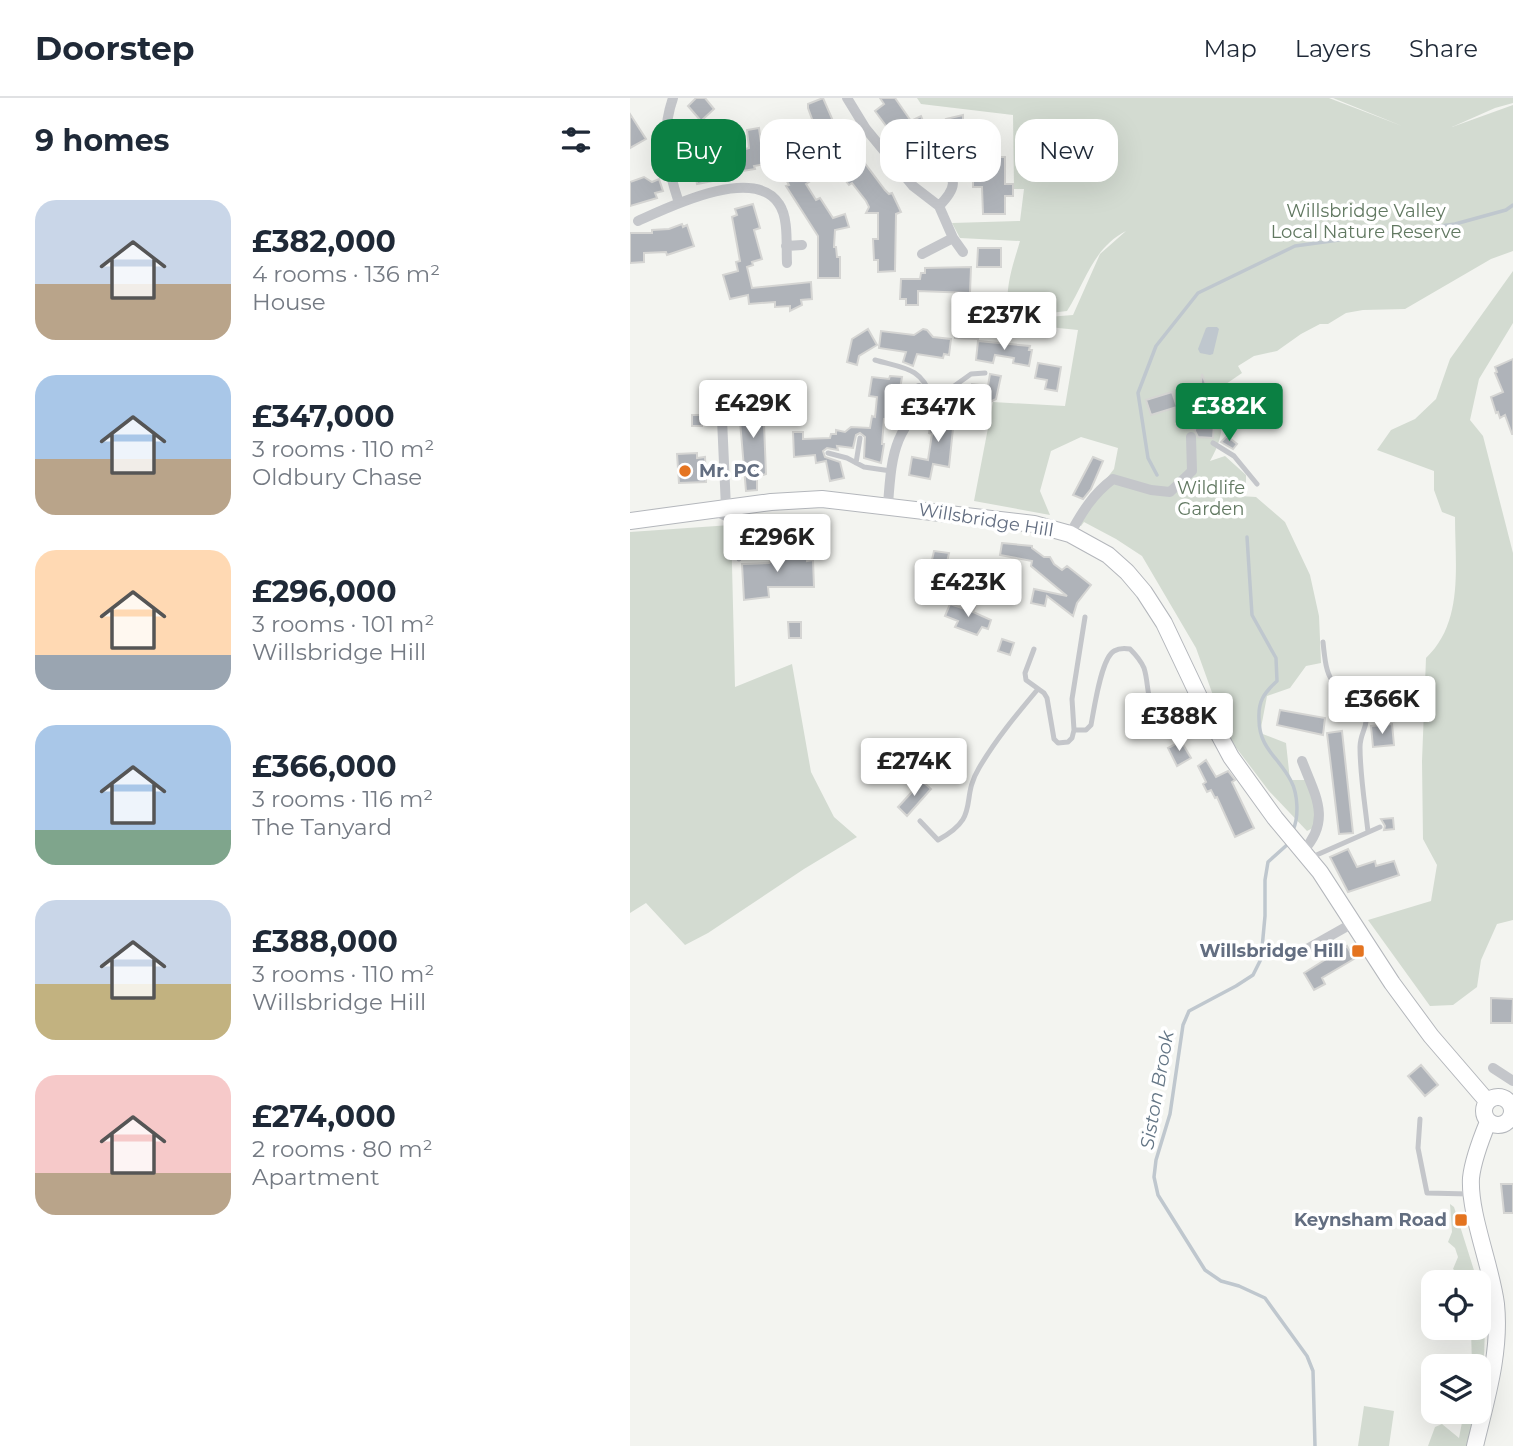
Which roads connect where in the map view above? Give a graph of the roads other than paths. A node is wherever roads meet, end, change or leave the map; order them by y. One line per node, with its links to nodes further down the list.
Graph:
1 (673, 98): 4 (street)
2 (847, 98): 5 (street)
3 (953, 182): 5 (street)
4 (679, 203): 6 (street); 9 (street)
5 (939, 206): 7 (street)
6 (638, 221)
7 (953, 238): 10 (street); 11 (street)
8 (802, 245): 9 (street)
9 (786, 246): 12 (street)
10 (963, 252)
11 (922, 254)
12 (787, 263)
13 (875, 360): 17 (lane)
14 (985, 373): 16 (lane)
15 (919, 388): 17 (street)
16 (941, 389): 17 (street)
17 (929, 399): 24 (street)
18 (722, 419): 27 (street)
19 (1191, 437): 30 (street)
20 (860, 438): 23 (lane)
21 (1213, 443): 25 (lane)
22 (828, 453): 23 (lane)
23 (856, 463): 24 (lane)
24 (891, 471): 26 (street)
25 (1257, 484)
26 (888, 505): 27 (main road, Willsbridge Hill); 30 (main road, Willsbridge Hill)
27 (718, 509): 28 (main road, Willsbridge Hill); 29 (lane)
28 (630, 521)
29 (737, 524): 31 (lane); 32 (lane)
30 (1070, 534): 37 (main road, Willsbridge Hill)
31 (768, 556)
32 (740, 558)
33 (1085, 617): 38 (lane)
34 (1323, 642): 42 (lane)
35 (1034, 649): 36 (lane)
36 (1038, 690): 38 (lane); 40 (lane)
37 (1201, 701): 38 (lane); 43 (main road, Willsbridge Hill)
38 (1073, 730)
39 (1302, 761): 43 (street)
40 (920, 821)
41 (1380, 827): 42 (lane)
42 (1368, 832): 43 (lane)
43 (1302, 850): 44 (main road, Willsbridge Hill)
44 (1353, 923): 45 (street); 48 (main road, Willsbridge Hill)
45 (1298, 954)
46 (1493, 1068): 47 (street)
47 (1511, 1077)
48 (1487, 1101): 49 (main road); 51 (main road)
49 (1512, 1117): 51 (main road)
50 (1420, 1119): 52 (lane)
51 (1488, 1122): 52 (main road)
52 (1472, 1195): 53 (main road)
53 (1475, 1446)

